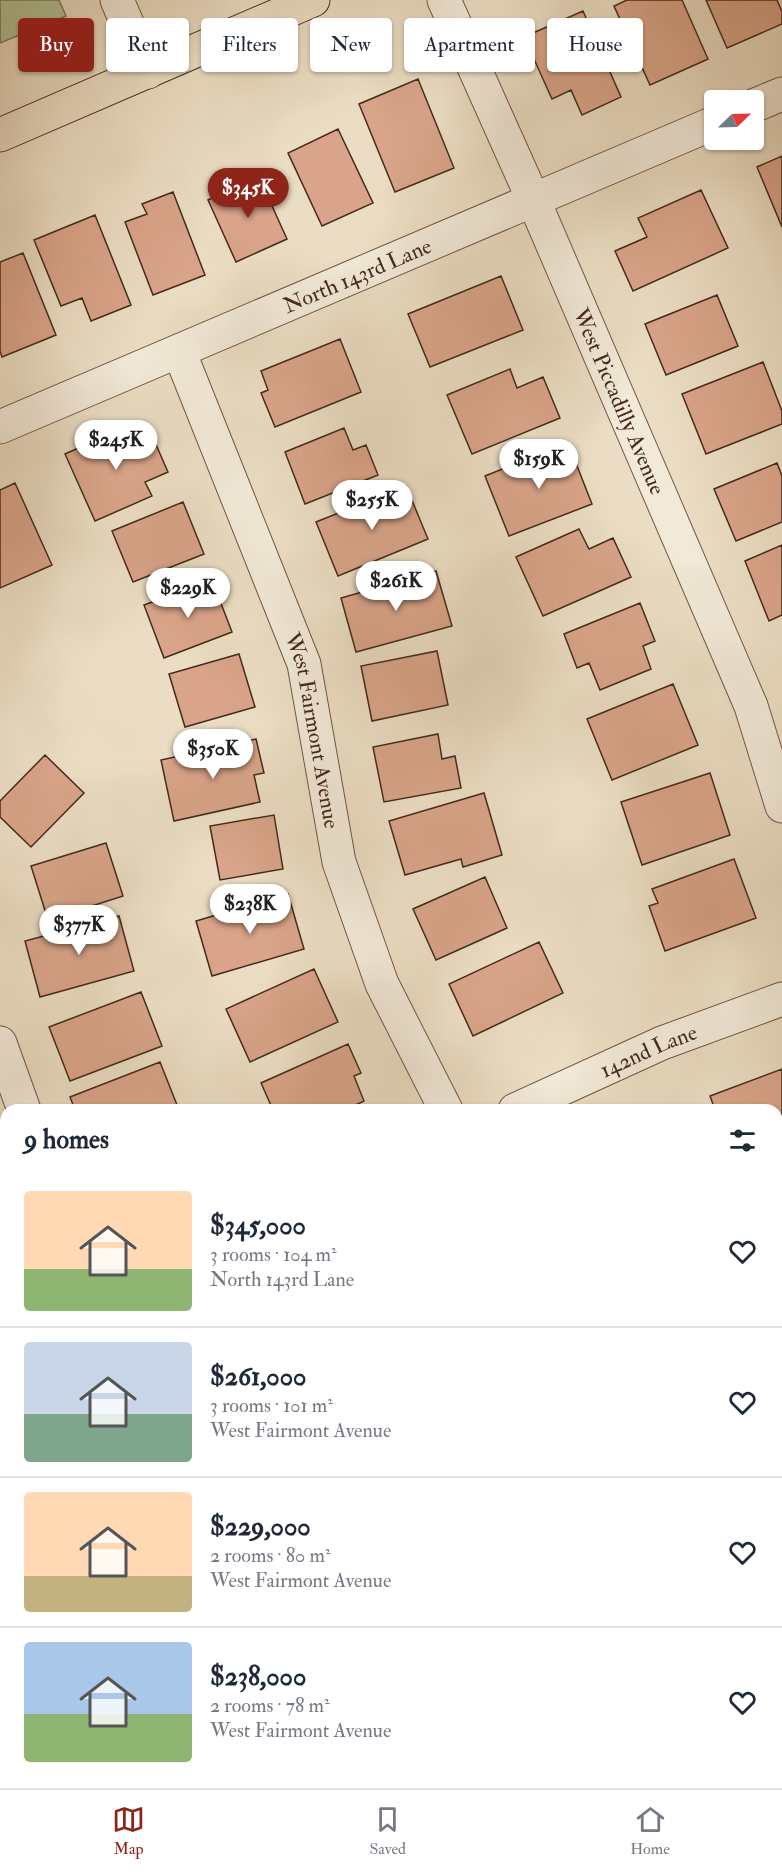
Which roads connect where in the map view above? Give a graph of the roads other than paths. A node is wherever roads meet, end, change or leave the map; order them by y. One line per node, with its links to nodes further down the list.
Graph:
1 (117, 0): 4 (street)
2 (313, 0): 5 (main road)
3 (444, 0): 11 (street, West Piccadilly Avenue)
4 (124, 18)
5 (189, 54)
6 (147, 72): 10 (main road)
7 (782, 94): 8 (street)
8 (764, 101)
9 (704, 127): 11 (street, North 143rd Lane)
10 (0, 135)
11 (533, 199): 12 (street, North 143rd Lane); 14 (street, West Piccadilly Avenue)
12 (179, 351): 13 (street, North 143rd Lane); 18 (street, West Fairmont Avenue)
13 (0, 427)
14 (782, 806)
15 (782, 999): 19 (street, 142nd Lane)
16 (0, 1043): 17 (street)
17 (22, 1104)
18 (443, 1104)
19 (528, 1104)

